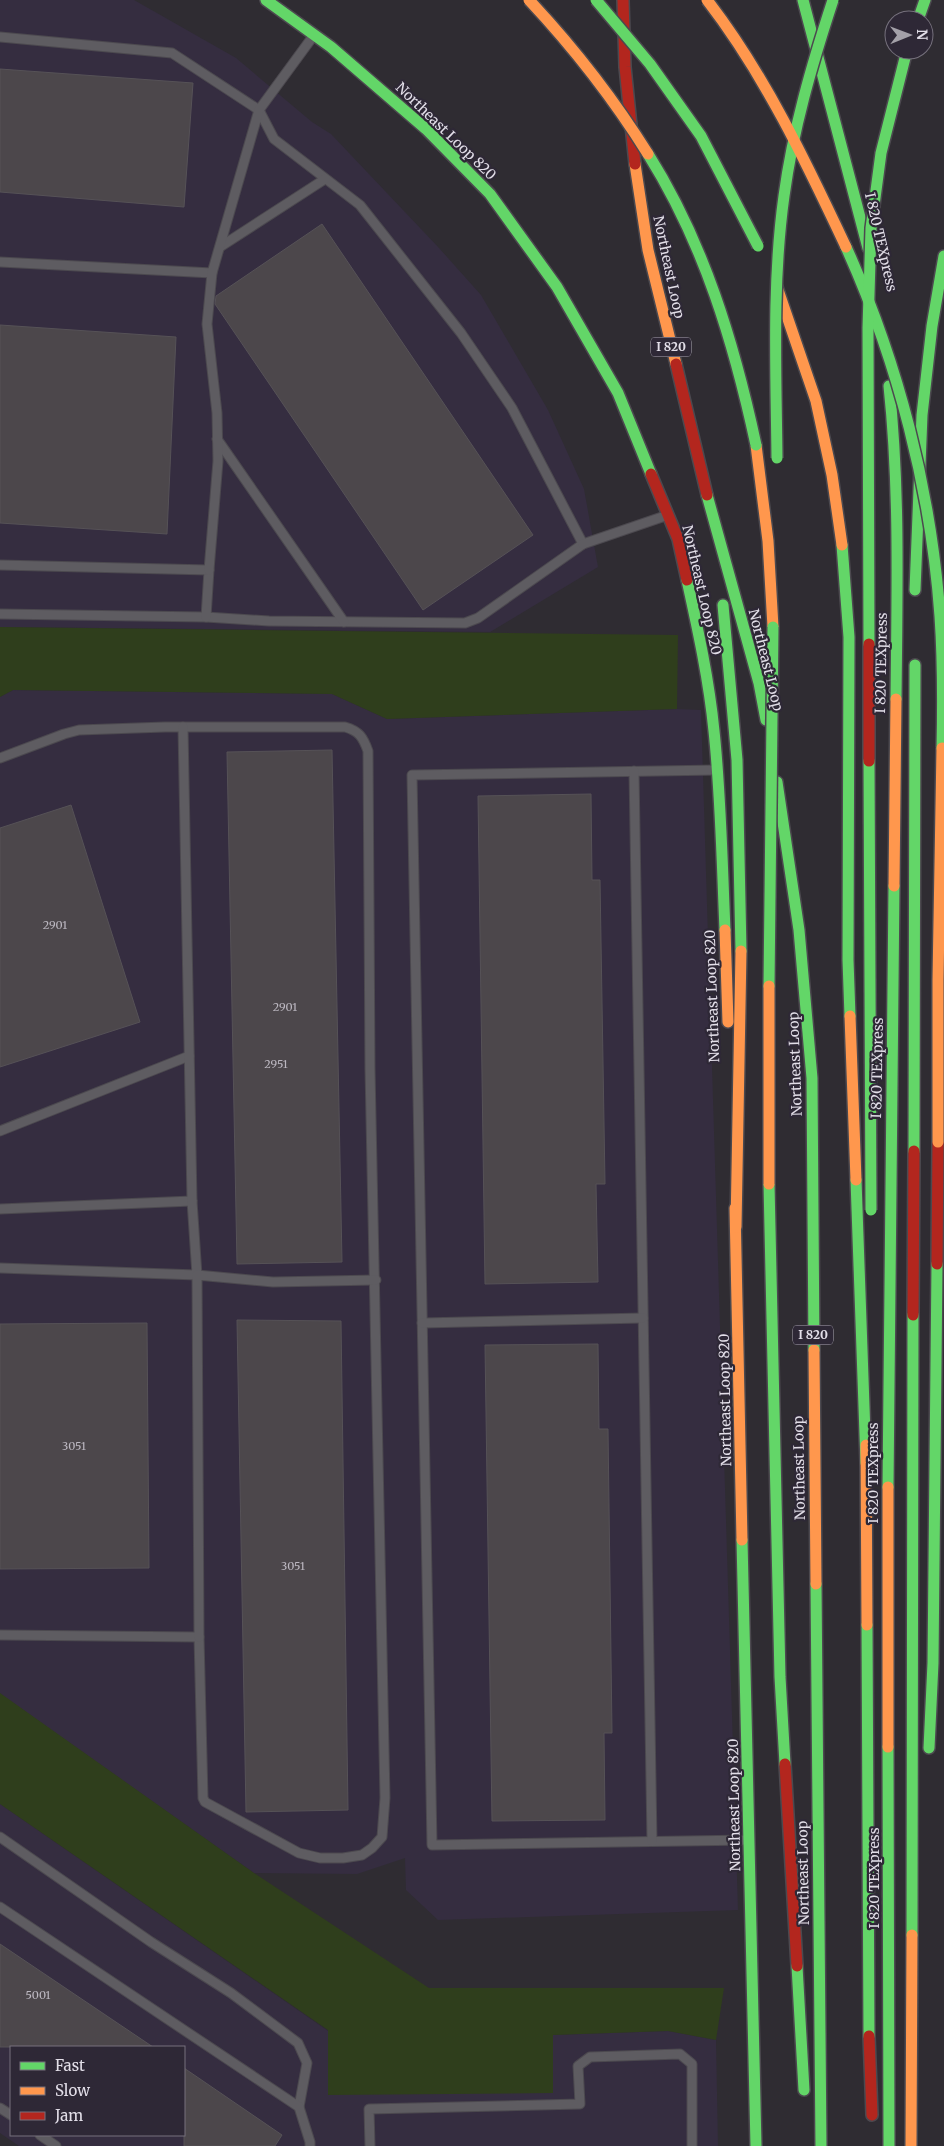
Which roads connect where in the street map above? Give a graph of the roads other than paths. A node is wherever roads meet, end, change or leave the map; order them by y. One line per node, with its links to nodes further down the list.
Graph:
1 (266, 0): 8 (main road, Northeast Loop 820)
2 (529, 0): 29 (main road, bridge)
3 (596, 0): 49 (main road, bridge)
4 (623, 0): 21 (main road, Northeast Loop / I 820)
5 (707, 0): 38 (main road, bridge)
6 (803, 0): 69 (main road, I 820 TEXpress)
7 (833, 0): 18 (main road, bridge)
8 (314, 35): 11 (lane); 20 (main road, Northeast Loop 820)
9 (0, 37): 11 (lane)
10 (904, 60): 41 (main road, bridge)
11 (259, 110): 12 (lane); 13 (lane)
12 (325, 179): 13 (lane); 22 (lane)
13 (220, 247): 16 (lane)
14 (944, 256): 25 (main road)
15 (0, 262): 16 (lane)
16 (212, 273): 17 (lane)
17 (217, 438): 24 (lane); 28 (lane)
18 (777, 468)
19 (776, 508): 29 (main road)
20 (668, 515): 22 (lane); 33 (main road, Northeast Loop 820)
21 (717, 534): 42 (main road); 68 (main road, Northeast Loop / I 820)
22 (583, 544): 28 (lane)
23 (0, 564): 24 (lane)
24 (208, 570): 27 (lane)
25 (915, 606)
26 (0, 614): 27 (lane)
27 (206, 617): 28 (lane)
28 (344, 622)
29 (773, 627): 59 (main road, bridge)
30 (915, 653): 58 (main road)
31 (183, 727): 32 (lane); 35 (lane); 46 (lane)
32 (0, 758)
33 (717, 770): 34 (lane); 42 (main road, Northeast Loop 820)
34 (634, 771): 47 (lane); 48 (lane)
35 (190, 1056): 37 (lane); 39 (lane)
36 (944, 1114): 38 (main road, bridge)
37 (0, 1132)
38 (938, 1142): 52 (main road)
39 (192, 1201): 40 (lane); 45 (lane)
40 (0, 1209)
41 (871, 1220)
42 (736, 1227): 54 (main road, Northeast Loop 820)
43 (870, 1249): 49 (main road)
44 (0, 1268): 45 (lane)
45 (197, 1275): 46 (lane); 51 (lane)
46 (376, 1280): 51 (lane)
47 (643, 1318): 48 (lane); 55 (lane)
48 (422, 1323): 55 (lane)
49 (866, 1463): 61 (main road)
50 (0, 1635): 51 (lane)
51 (199, 1637)
52 (929, 1757)
53 (0, 1837): 60 (lane)
54 (750, 1840): 55 (lane); 67 (main road, Northeast Loop 820)
55 (652, 1842)
56 (924, 1870): 58 (main road)
57 (0, 1907): 60 (lane)
58 (910, 1966): 70 (main road)
59 (805, 2106)
60 (300, 2107): 64 (lane)
61 (872, 2127)
62 (41, 2136): 63 (lane)
63 (56, 2146)
64 (310, 2146)
65 (370, 2146): 66 (lane)
66 (692, 2146)
67 (756, 2146)
68 (821, 2146)
69 (889, 2146)
70 (911, 2146)

